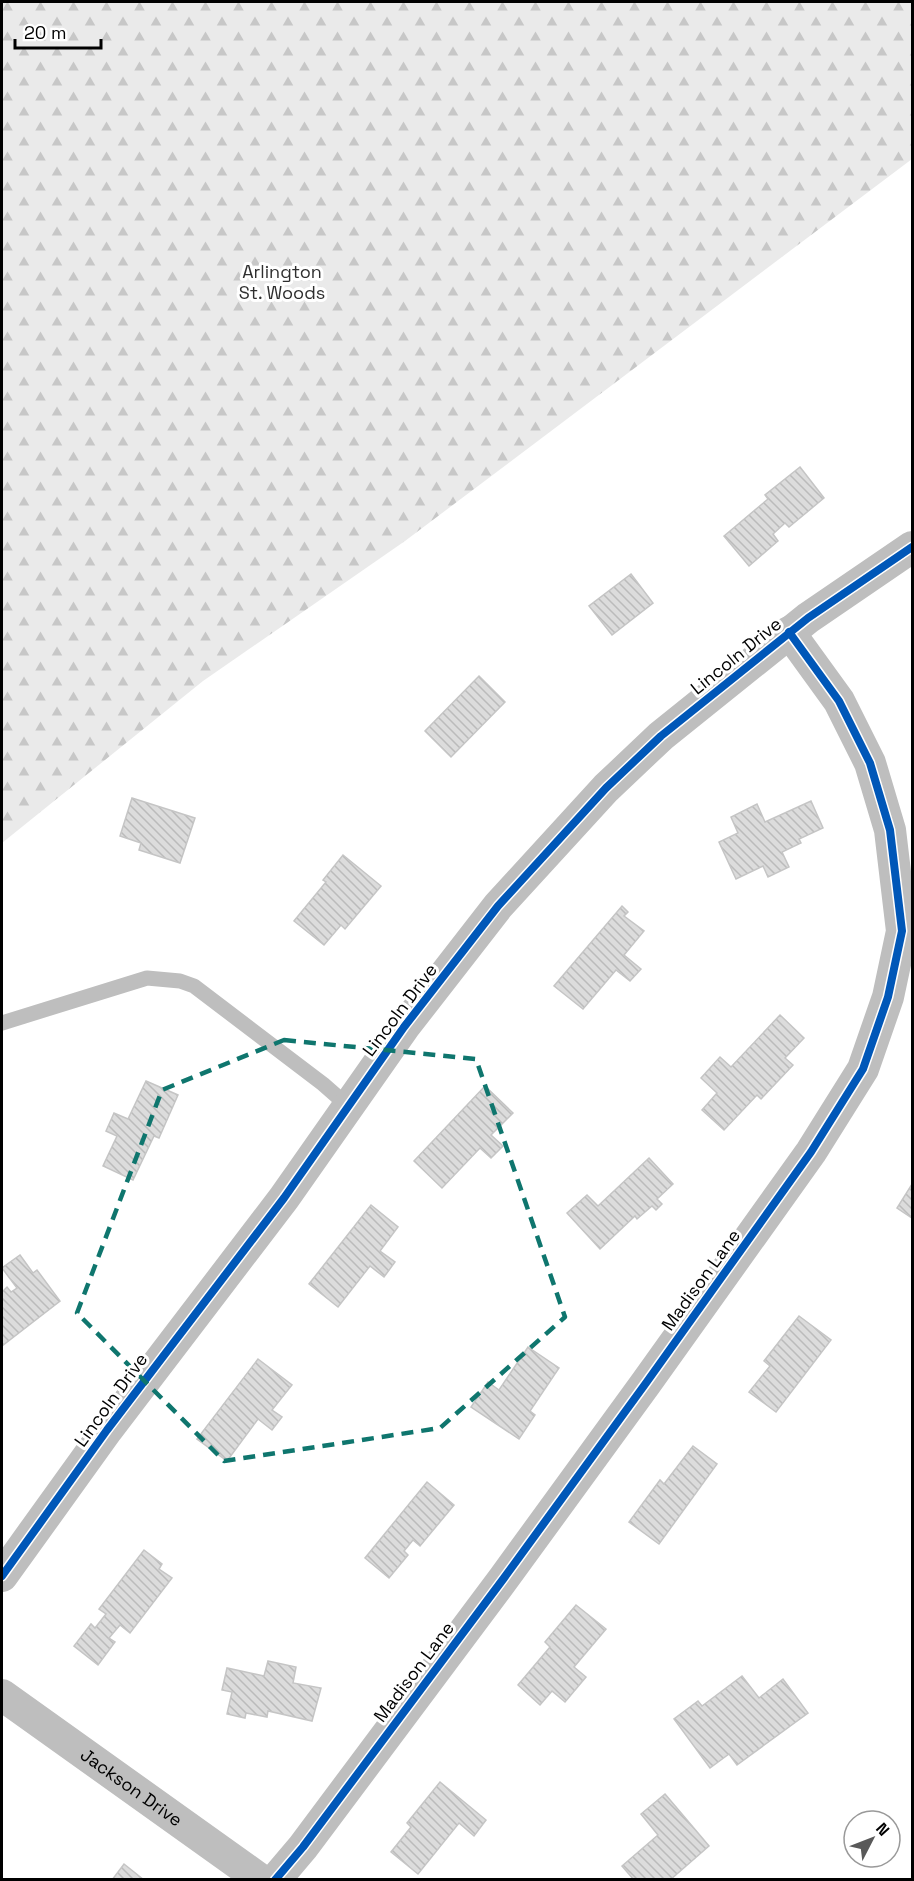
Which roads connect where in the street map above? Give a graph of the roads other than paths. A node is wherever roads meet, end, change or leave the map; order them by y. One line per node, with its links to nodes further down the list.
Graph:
1 (912, 547): 2 (street, Lincoln Drive)
2 (789, 632): 4 (street, Lincoln Drive); 8 (street, Madison Lane)
3 (2, 1023): 4 (lane)
4 (348, 1106): 5 (street, Lincoln Drive)
5 (2, 1576)
6 (2, 1695): 7 (street, Jackson Drive)
7 (261, 1880)
8 (275, 1880)

